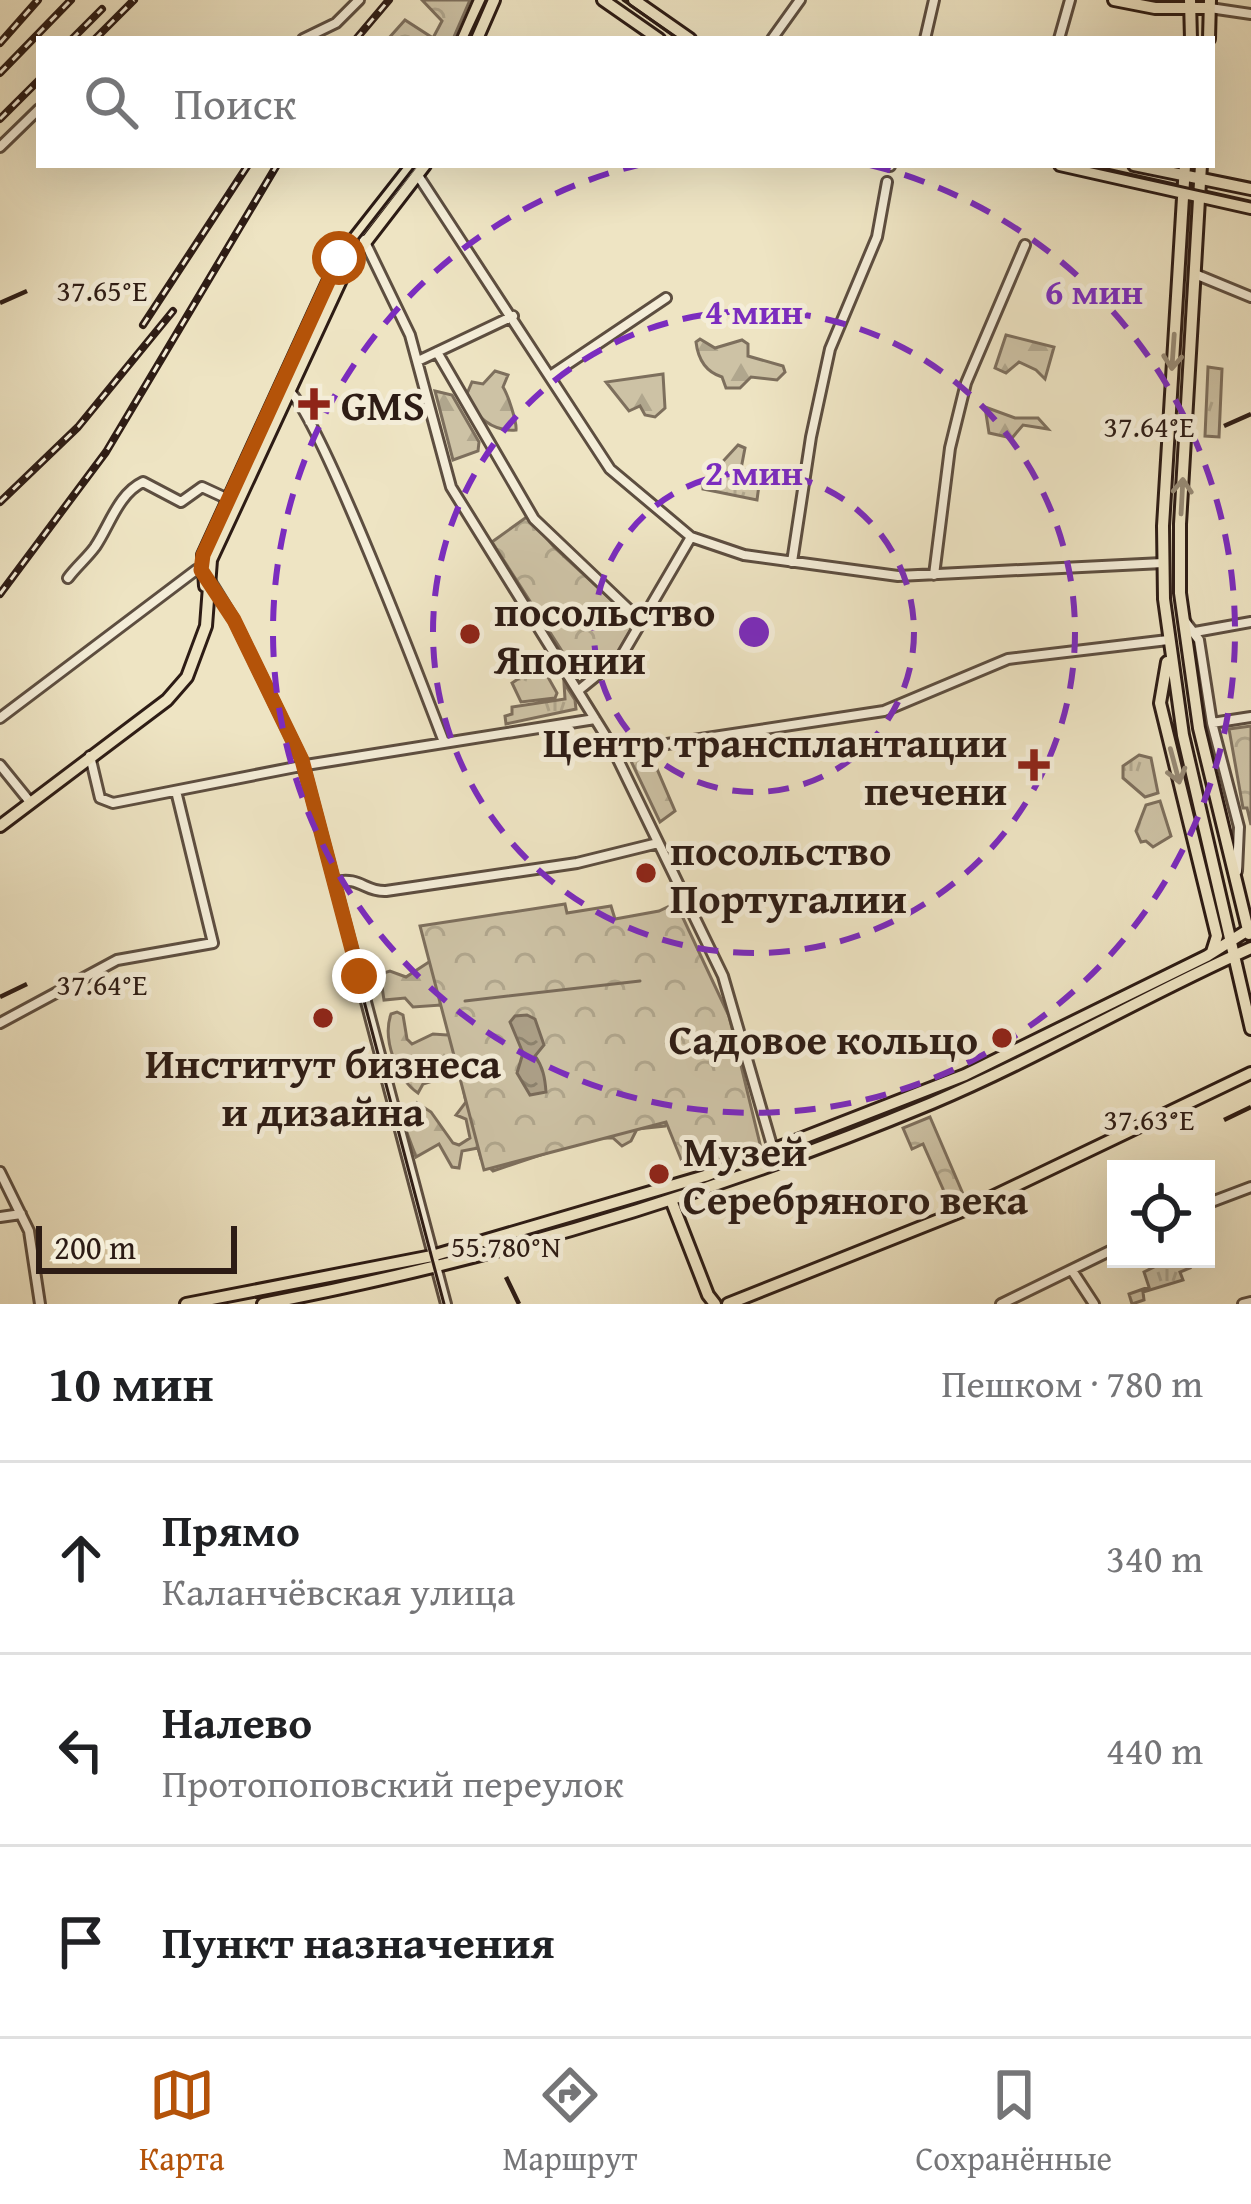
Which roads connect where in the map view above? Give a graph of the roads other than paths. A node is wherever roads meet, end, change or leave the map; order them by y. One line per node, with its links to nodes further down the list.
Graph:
1 (359, 0): 13 (street)
2 (480, 0): 14 (main road)
3 (494, 0): 15 (main road)
4 (603, 0): 16 (main road)
5 (634, 0): 17 (main road)
6 (934, 0): 19 (street)
7 (1070, 0): 20 (street)
8 (1114, 0): 10 (main road)
9 (796, 2): 18 (street)
10 (1190, 4): 11 (main road); 21 (main road)
11 (1210, 4): 12 (street); 22 (main road)
12 (1251, 14)
13 (309, 36)
14 (465, 36)
15 (478, 36)
16 (655, 36)
17 (686, 36)
18 (774, 36)
19 (926, 36)
20 (1060, 36)
21 (1191, 36)
22 (1209, 36)
23 (36, 112): 24 (street)
24 (0, 147)
25 (410, 168): 38 (main road)
26 (1074, 168): 33 (main road)
27 (1201, 168): 30 (main road)
28 (1184, 170): 30 (main road); 33 (main road)
29 (422, 171): 38 (main road); 43 (street)
30 (1200, 179): 32 (main road); 34 (main road)
31 (887, 182): 50 (street)
32 (1251, 190)
33 (1183, 194): 34 (main road); 36 (main road)
34 (1199, 197): 35 (main road); 37 (main road)
35 (1251, 208)
36 (1180, 226): 37 (street); 51 (main road, one-way to 51)
37 (1198, 227): 40 (main road)
38 (362, 236): 45 (street); 47 (main road)
39 (1024, 245): 53 (street)
40 (1195, 274): 41 (street); 57 (main road, one-way to 40)
41 (1251, 297)
42 (666, 298): 46 (street)
43 (513, 316): 44 (street); 46 (street)
44 (436, 352): 45 (street); 55 (street)
45 (418, 361): 59 (street)
46 (550, 376): 49 (street)
47 (286, 389): 48 (main road); 52 (main road); 64 (street)
48 (228, 499): 52 (main road); 54 (street)
49 (691, 537): 50 (street); 55 (street)
50 (792, 562): 53 (street)
51 (1163, 562): 53 (street); 58 (main road)
52 (206, 575): 60 (street); 66 (main road); 68 (street)
53 (934, 575)
54 (68, 578)
55 (641, 621): 59 (street)
56 (1251, 622): 57 (street)
57 (1190, 633): 63 (street); 73 (main road)
58 (1168, 646): 65 (street); 76 (main road); 79 (main road, one-way to 79)
59 (579, 690): 62 (street)
60 (0, 718)
61 (1251, 718): 63 (street)
62 (596, 719): 64 (street); 65 (street)
63 (1212, 723): 73 (street)
64 (444, 743): 68 (street)
65 (614, 752): 72 (street)
66 (90, 756): 69 (street); 70 (main road)
67 (0, 765): 70 (street)
68 (304, 766): 69 (street); 74 (street)
69 (176, 791): 82 (street)
70 (30, 802): 71 (main road)
71 (0, 826)
72 (658, 843): 74 (street); 85 (street)
73 (1238, 880): 75 (main road)
74 (335, 883): 93 (street)
75 (1242, 898): 76 (street); 77 (main road)
76 (1225, 902): 78 (main road)
77 (1250, 937): 78 (main road); 78 (main road)
78 (1234, 948): 79 (main road); 81 (main road); 85 (main road)
79 (1207, 956): 85 (main road)
80 (1251, 967): 81 (main road)
81 (1240, 977): 83 (main road)
82 (0, 1023)
83 (1251, 1029)
84 (1251, 1073): 96 (main road)
85 (775, 1156): 88 (main road); 93 (main road)
86 (0, 1172): 90 (street)
87 (1251, 1187): 89 (street)
88 (671, 1200): 93 (main road); 95 (main road)
89 (1215, 1201)
90 (21, 1214): 91 (street); 97 (street)
91 (0, 1217)
92 (1107, 1253): 94 (street)
93 (435, 1263): 98 (main road); 99 (main road); 100 (street)
94 (1072, 1272): 102 (street); 103 (street)
95 (703, 1282): 96 (main road); 101 (main road)
96 (733, 1302)
97 (40, 1304)
98 (186, 1304)
99 (263, 1304)
100 (446, 1304)
101 (715, 1304)
102 (1001, 1304)
103 (1094, 1304)

